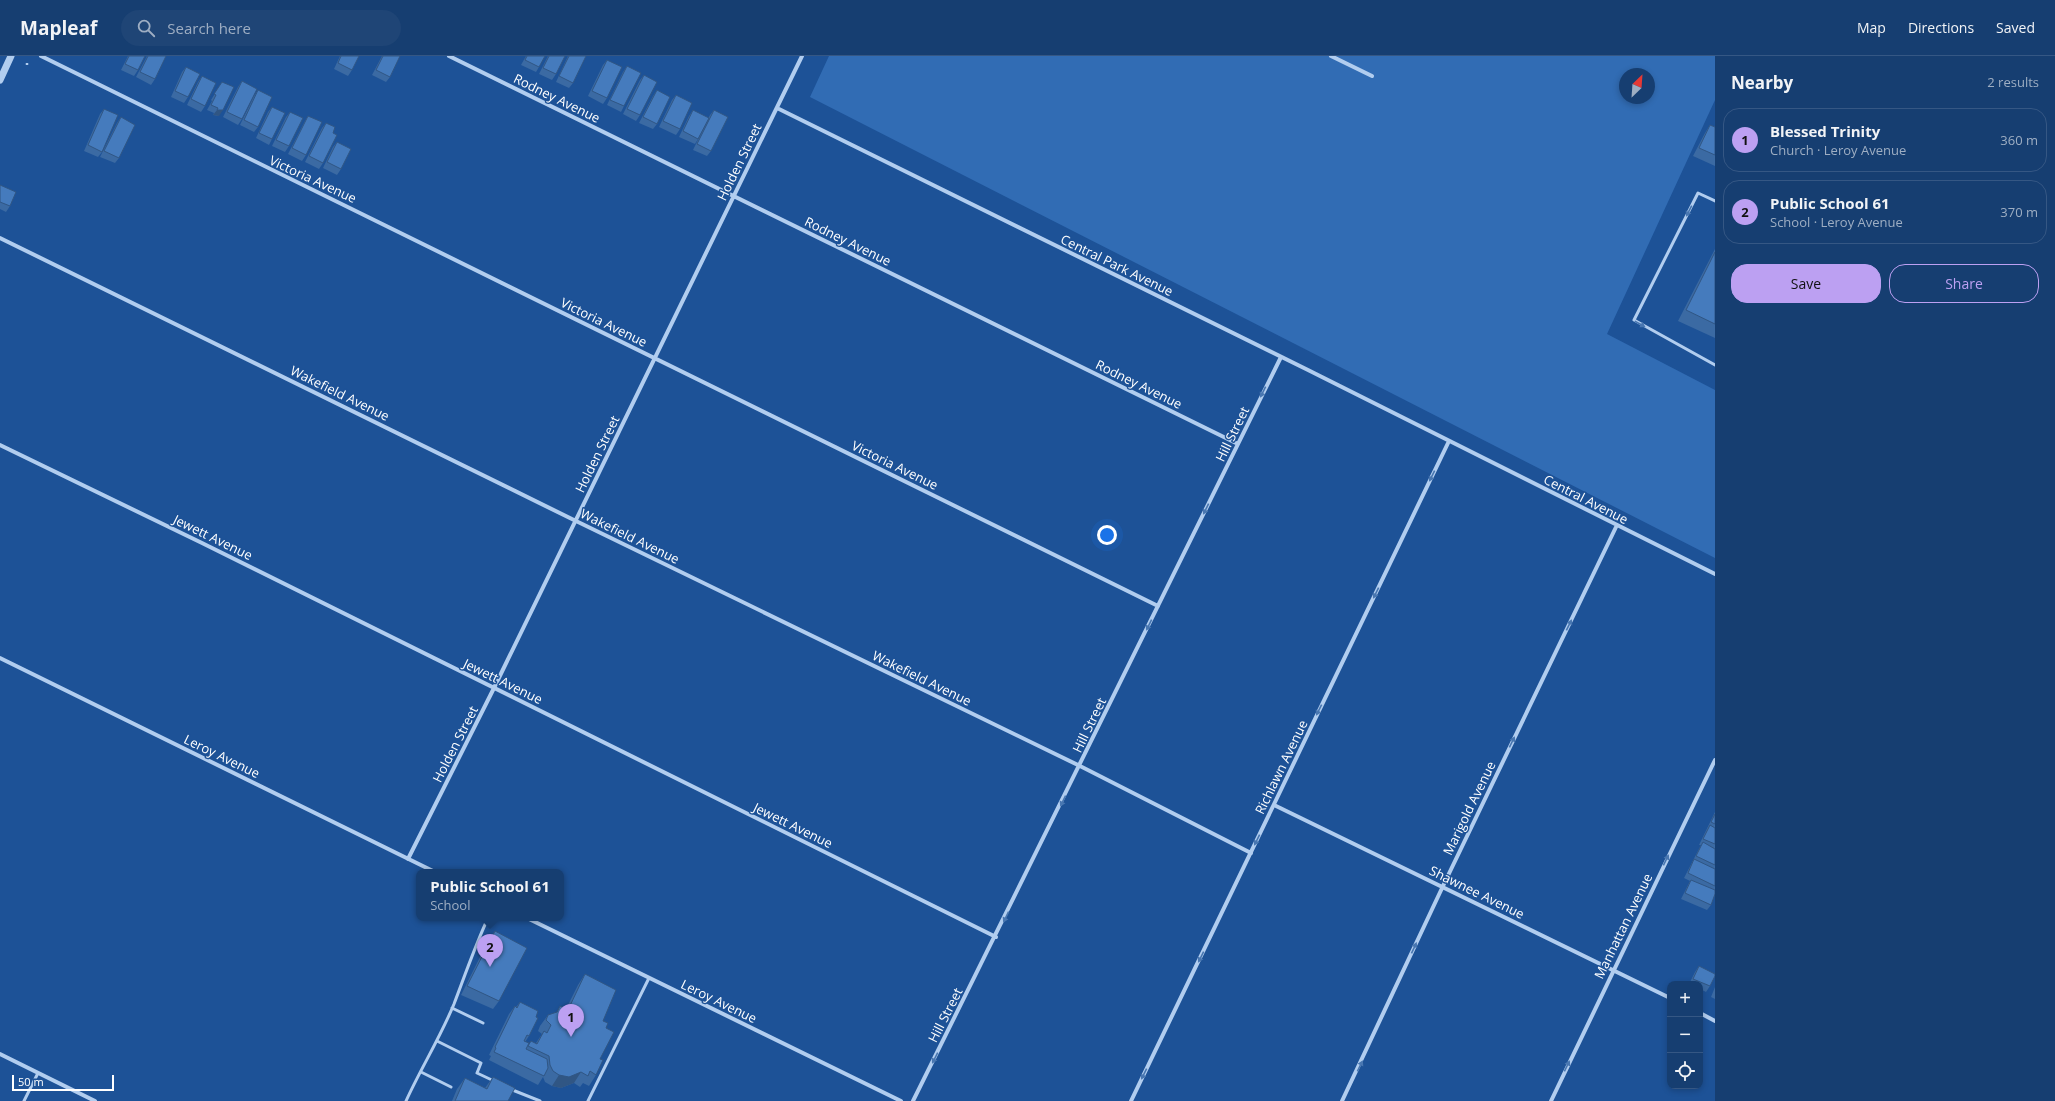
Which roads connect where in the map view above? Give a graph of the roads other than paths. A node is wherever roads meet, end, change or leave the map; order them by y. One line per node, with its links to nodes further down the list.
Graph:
1 (11, 56): 7 (street)
2 (41, 56): 13 (street, Victoria Avenue)
3 (449, 56): 9 (street, Rodney Avenue)
4 (802, 56): 8 (street, Holden Street)
5 (1331, 56): 6 (street)
6 (1372, 76)
7 (0, 80)
8 (777, 108): 9 (street, Holden Street); 12 (street, Central Park Avenue)
9 (734, 196): 13 (street, Holden Street); 16 (street, Rodney Avenue)
10 (1715, 201): 14 (lane, one-way to 14)
11 (0, 238): 18 (street, Wakefield Avenue)
12 (1281, 357): 15 (street, Central Park Avenue); 16 (street, Hill Street, one-way to 16)
13 (655, 358): 18 (street, Holden Street); 21 (street, Victoria Avenue)
14 (1715, 365)
15 (1449, 441): 19 (street, Central Avenue); 26 (street, Richlawn Avenue, one-way to 26)
16 (1238, 444): 21 (street, Hill Street, one-way to 21)
17 (0, 445): 23 (street, Jewett Avenue)
18 (576, 521): 23 (street, Holden Street); 25 (street, Wakefield Avenue)
19 (1617, 525): 20 (street, Central Avenue); 30 (street, Marigold Avenue, one-way to 19)
20 (1715, 574)
21 (1158, 606): 25 (street, Hill Street, one-way to 25)
22 (0, 658): 28 (street, Leroy Avenue)
23 (494, 688): 28 (street, Holden Street); 33 (street, Jewett Avenue)
24 (1715, 760): 34 (street, Manhattan Avenue, one-way to 24)
25 (1080, 766): 27 (street, Wakefield Avenue); 33 (street, Hill Street, one-way to 33)
26 (1274, 805): 27 (street, Richlawn Avenue, one-way to 27); 30 (street, Shawnee Avenue)
27 (1251, 853): 55 (street, Richlawn Avenue, one-way to 55)
28 (408, 859): 29 (street, Leroy Avenue)
29 (428, 869)
30 (1443, 886): 34 (street, Shawnee Avenue); 56 (street, Marigold Avenue, one-way to 30)
31 (487, 921): 37 (lane)
32 (533, 921): 35 (street, Leroy Avenue)
33 (996, 937): 54 (street, Hill Street, one-way to 54)
34 (1613, 970): 36 (street, Shawnee Avenue); 57 (street, Manhattan Avenue, one-way to 34)
35 (649, 978): 52 (lane); 53 (street, Leroy Avenue)
36 (1667, 997)
37 (452, 1008): 40 (lane); 41 (lane)
38 (1703, 1015): 39 (street)
39 (1715, 1021)
40 (483, 1023)
41 (437, 1041): 43 (lane); 45 (lane)
42 (0, 1054): 44 (street)
43 (421, 1072): 46 (lane); 50 (lane)
44 (38, 1073): 48 (lane); 49 (street)
45 (496, 1082)
46 (451, 1087)
47 (508, 1088): 51 (lane)
48 (24, 1101)
49 (95, 1101)
50 (406, 1101)
51 (540, 1101)
52 (588, 1101)
53 (901, 1101)
54 (913, 1101)
55 (1131, 1101)
56 (1342, 1101)
57 (1551, 1101)

